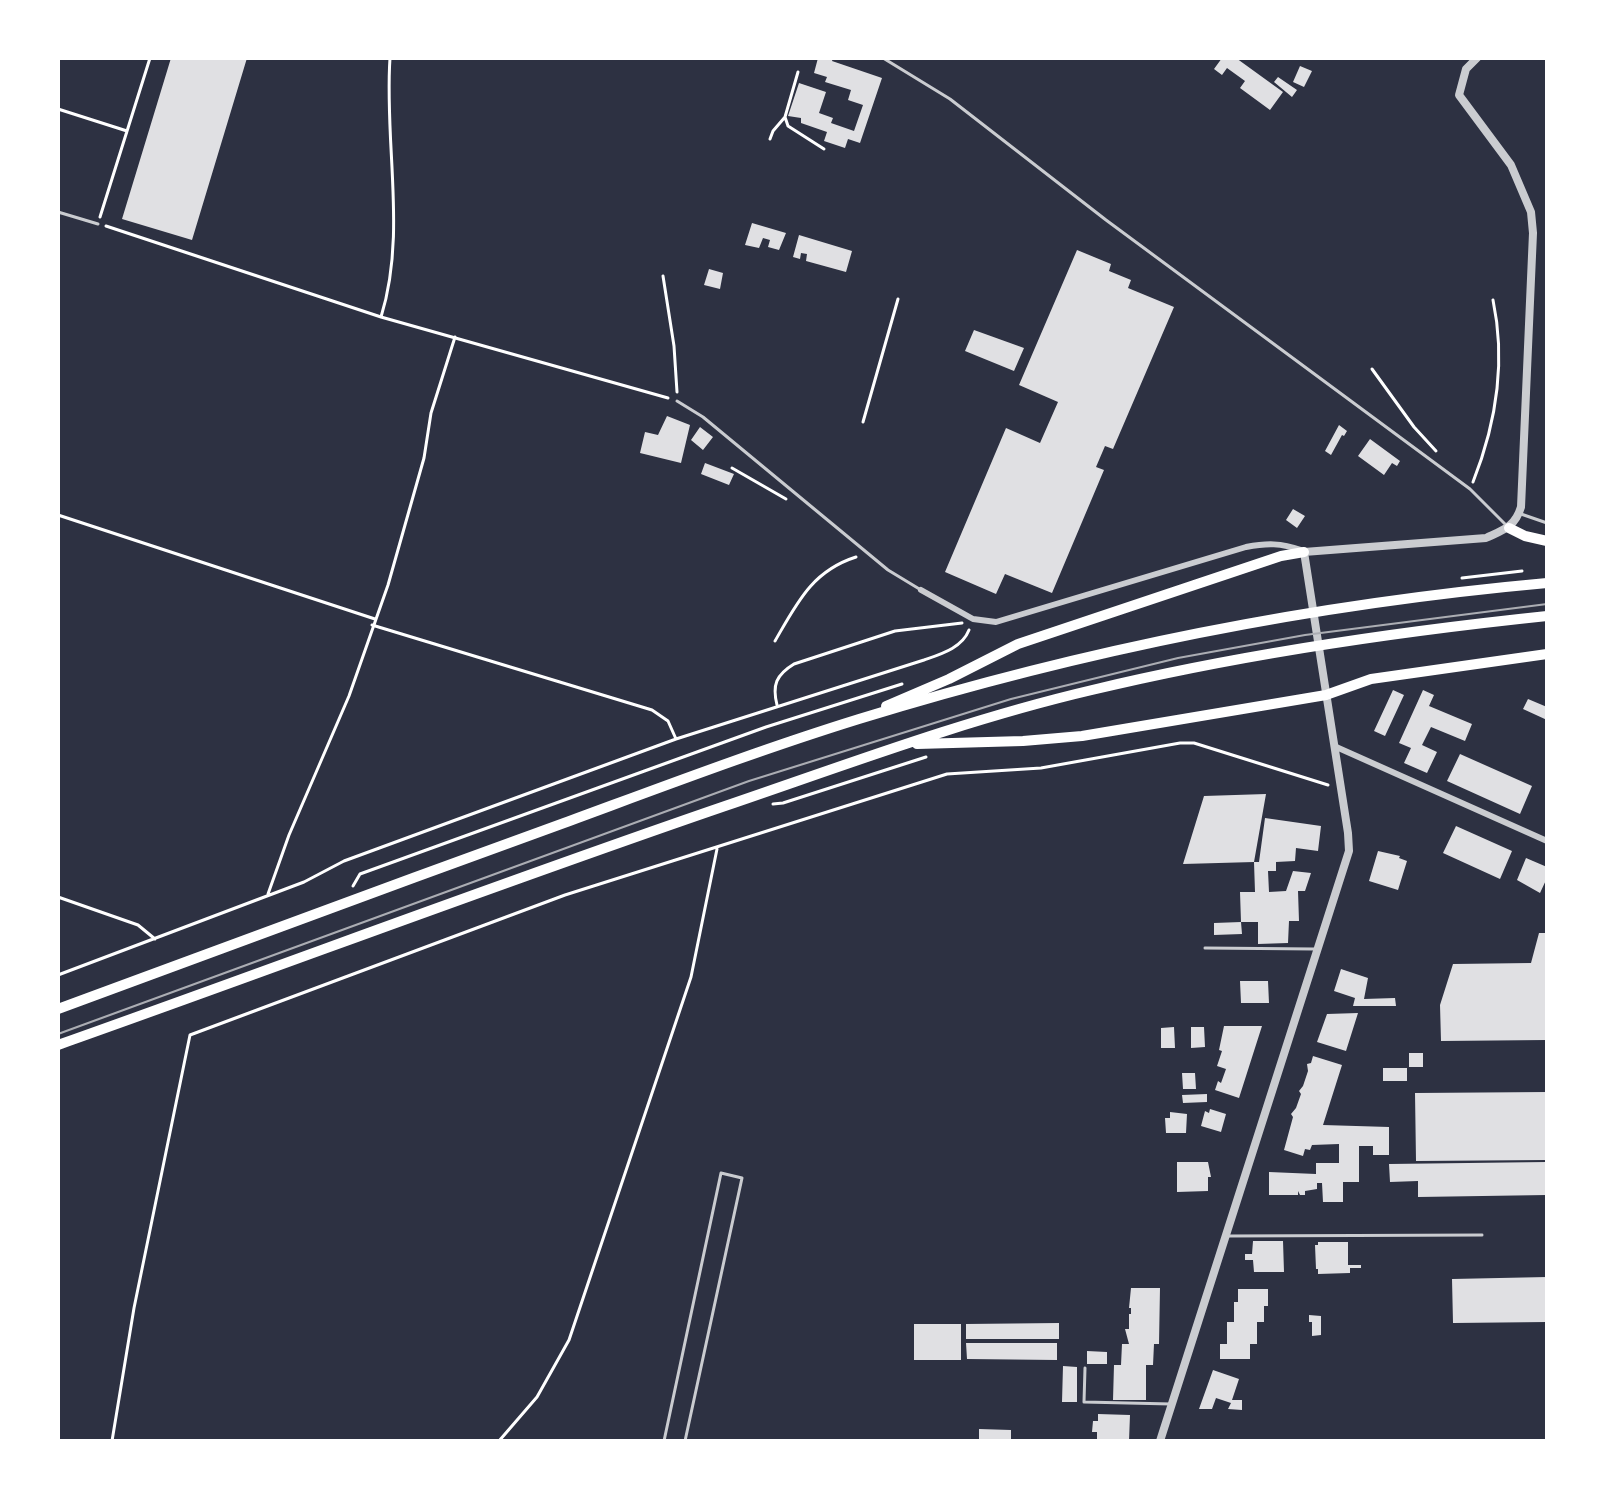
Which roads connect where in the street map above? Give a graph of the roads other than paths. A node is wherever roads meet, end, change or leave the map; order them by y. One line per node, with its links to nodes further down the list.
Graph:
1 (883, 58): 8 (lane)
2 (1477, 58): 6 (street)
3 (58, 212): 4 (lane)
4 (98, 224)
5 (677, 401): 12 (lane)
6 (1519, 513): 7 (lane); 8 (street)
7 (1547, 523)
8 (1509, 528): 9 (main road); 10 (street)
9 (1547, 541)
10 (1304, 552): 12 (street); 15 (street); 16 (main road)
11 (1547, 583): 16 (main road)
12 (921, 590)
13 (1547, 616): 17 (main road)
14 (1547, 654): 15 (main road)
15 (1326, 695): 17 (main road); 18 (street)
16 (858, 719): 22 (main road)
17 (903, 745): 23 (main road)
18 (1334, 746): 19 (street); 21 (street)
19 (1547, 841)
20 (1205, 948): 21 (lane)
21 (1317, 950): 25 (street)
22 (58, 1009)
23 (58, 1045)
24 (1482, 1235): 25 (lane)
25 (1224, 1236): 27 (street)
26 (1085, 1368): 27 (lane)
27 (1171, 1404): 30 (street)
28 (664, 1441): 29 (lane)
29 (685, 1441)
30 (1160, 1441)

